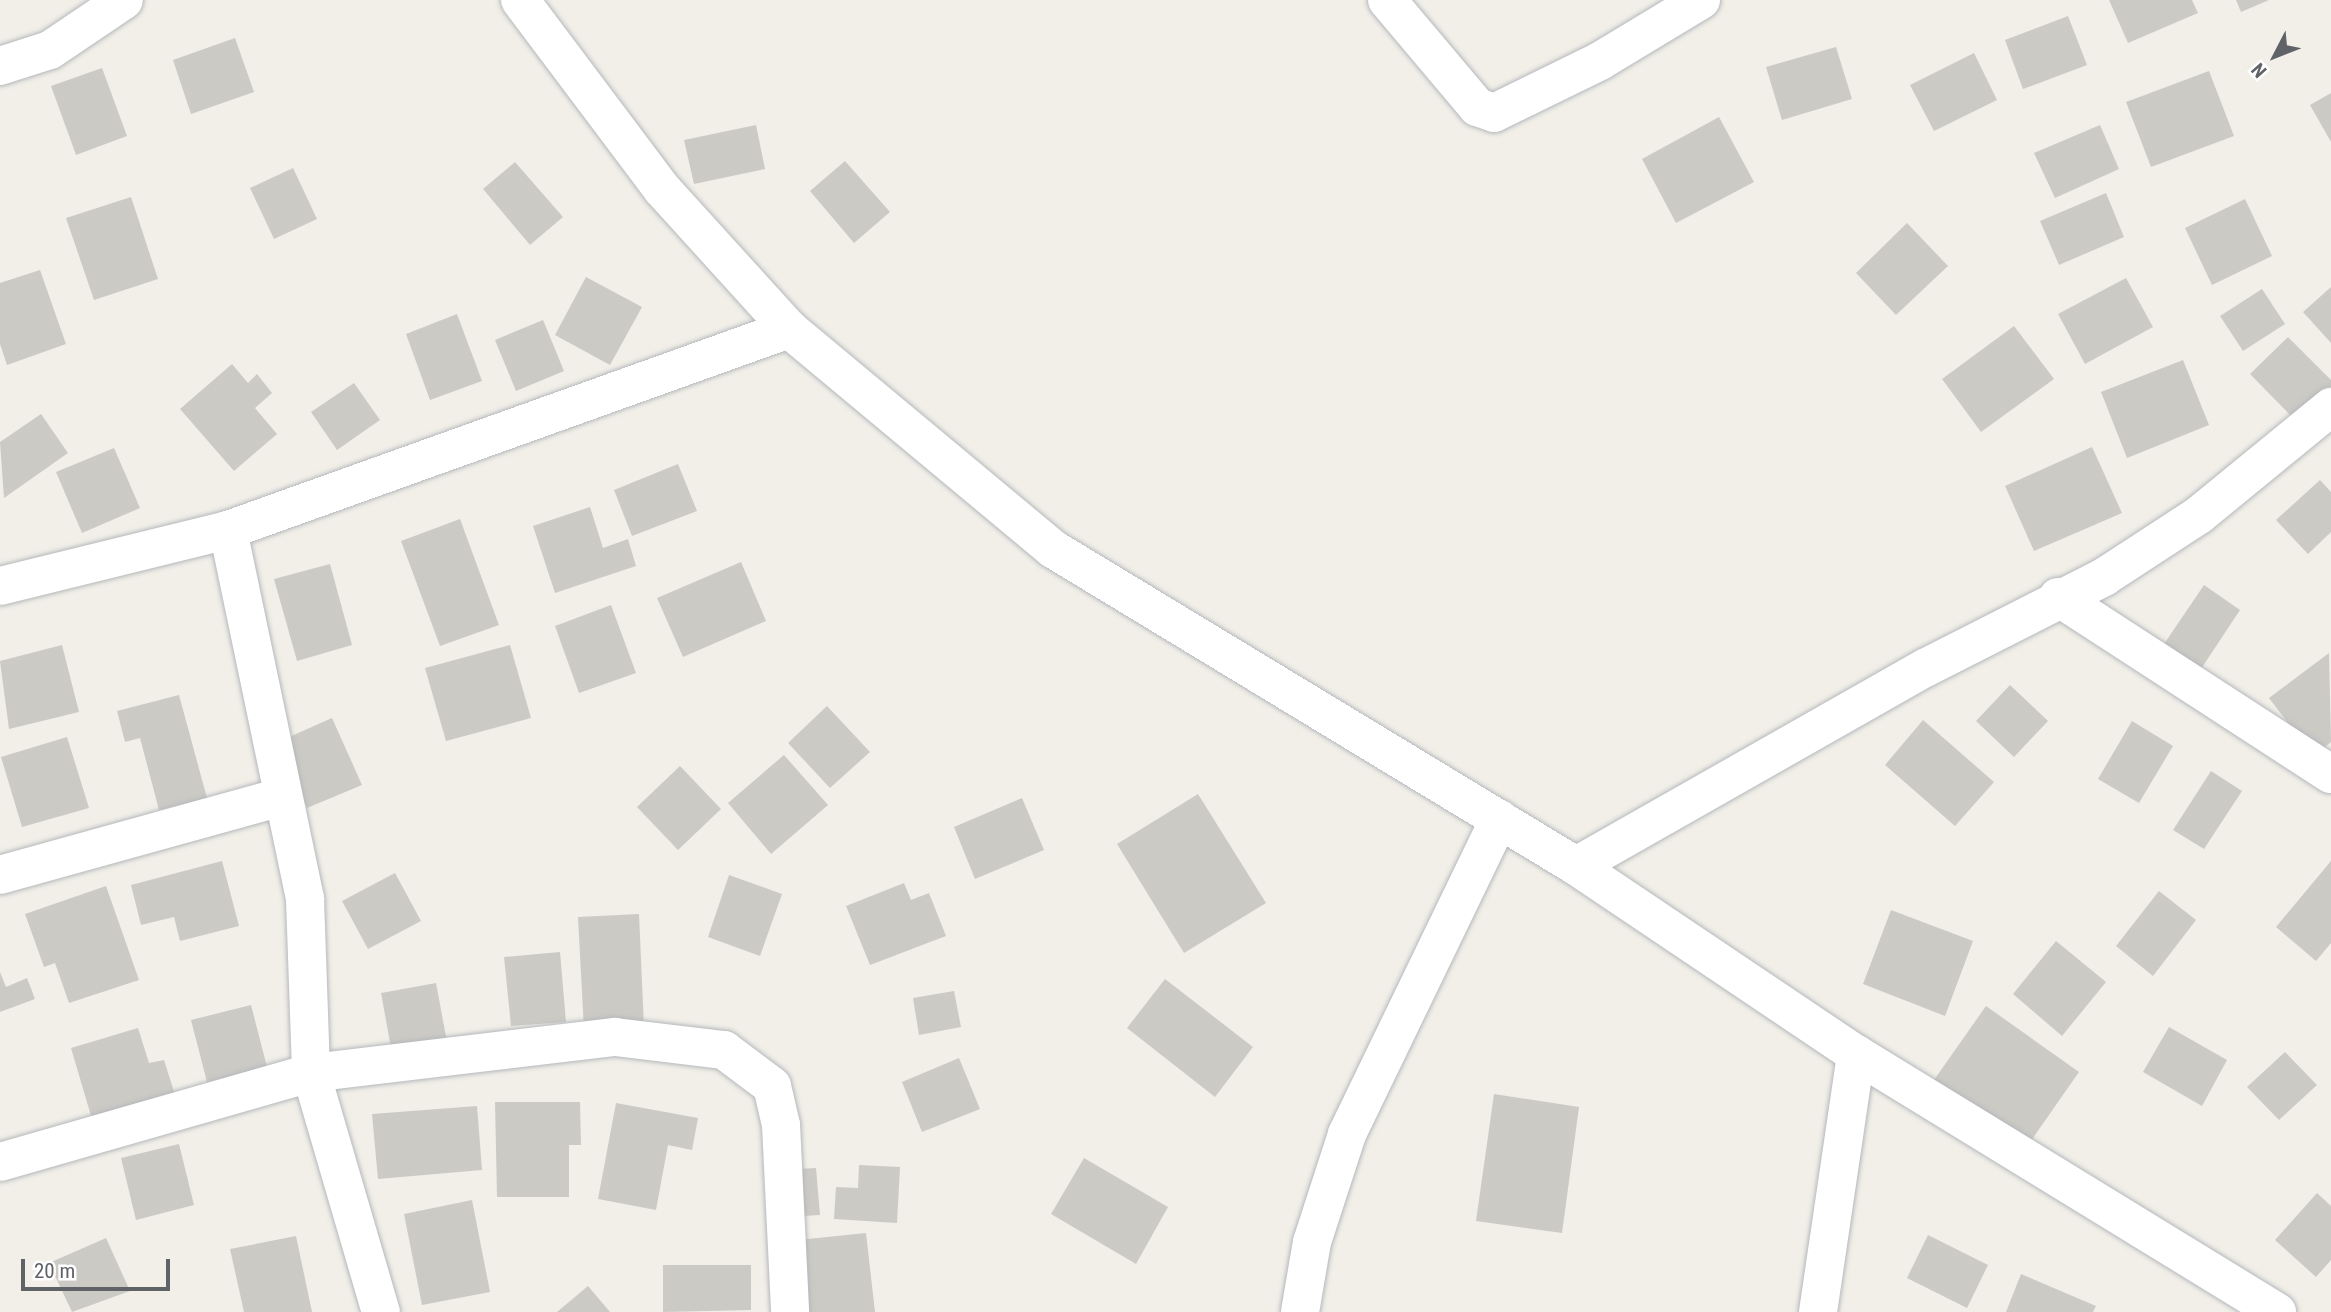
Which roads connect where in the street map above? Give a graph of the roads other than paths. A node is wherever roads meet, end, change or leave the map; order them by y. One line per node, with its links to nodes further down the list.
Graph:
1 (124, 0): 5 (street)
2 (520, 0): 6 (street)
3 (1387, 0): 4 (street)
4 (1701, 0)
5 (0, 66)
6 (789, 329): 8 (street); 13 (street)
7 (2331, 407): 10 (street)
8 (228, 530): 9 (street); 12 (street)
9 (0, 586)
10 (2058, 597): 11 (street); 14 (street)
11 (2331, 774)
12 (282, 797): 15 (street); 17 (street)
13 (1499, 819): 14 (street); 21 (street)
14 (1576, 866): 16 (street)
15 (0, 875)
16 (1856, 1054): 22 (street); 23 (street)
17 (311, 1073): 18 (street); 19 (street); 20 (street)
18 (0, 1162)
19 (380, 1312)
20 (790, 1312)
21 (1300, 1312)
22 (1818, 1312)
23 (2277, 1312)

